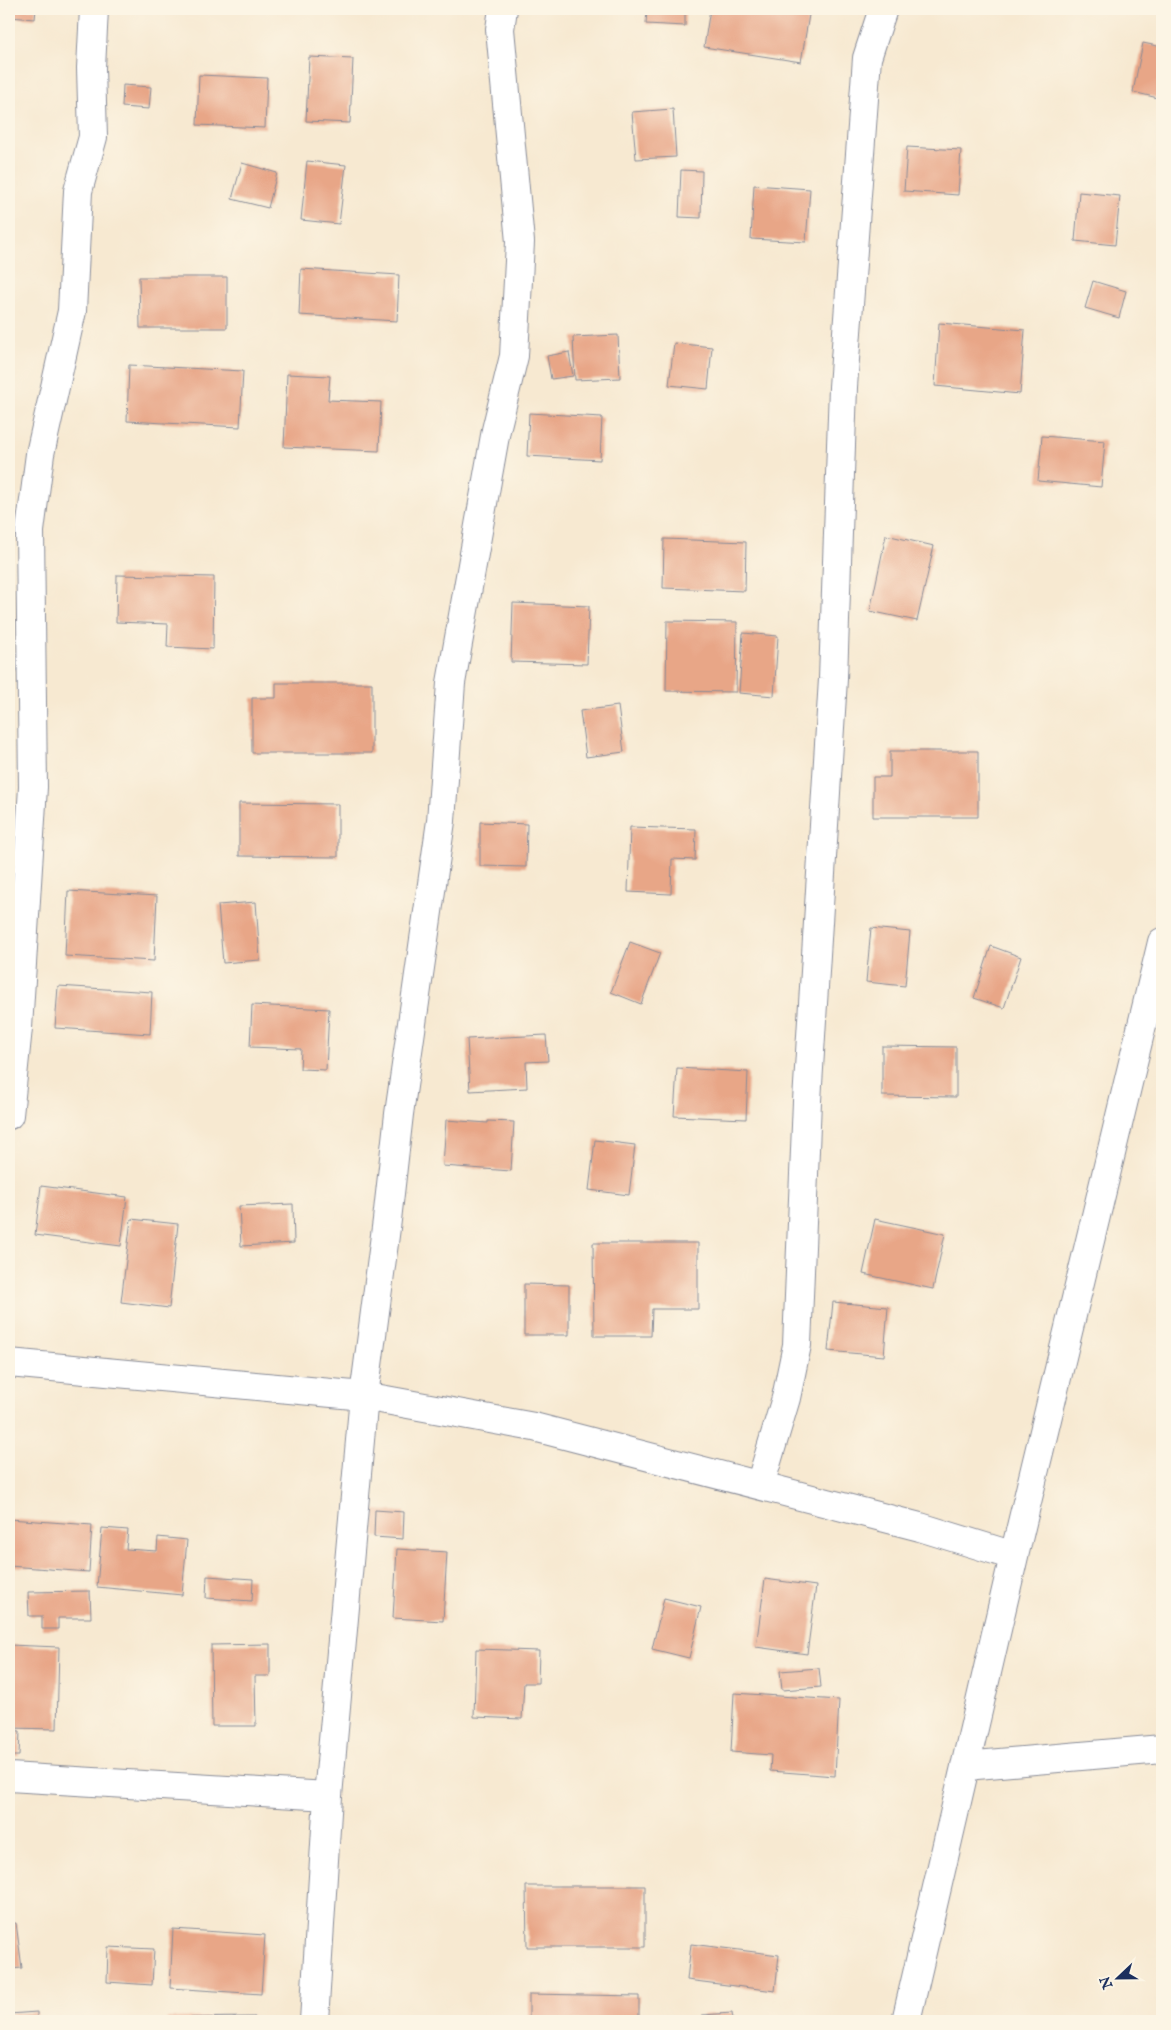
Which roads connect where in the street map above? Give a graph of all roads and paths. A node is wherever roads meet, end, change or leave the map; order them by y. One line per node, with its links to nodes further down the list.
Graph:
1 (94, 9): 5 (street)
2 (503, 9): 7 (street)
3 (883, 9): 8 (street)
4 (1162, 942): 9 (street)
5 (9, 1115)
6 (9, 1363): 7 (street)
7 (364, 1396): 8 (street); 13 (street)
8 (760, 1486): 9 (street)
9 (1014, 1556): 11 (street)
10 (1162, 1749): 11 (street)
11 (965, 1766): 15 (street)
12 (9, 1777): 13 (street)
13 (328, 1796): 14 (street)
14 (314, 2021)
15 (906, 2021)

